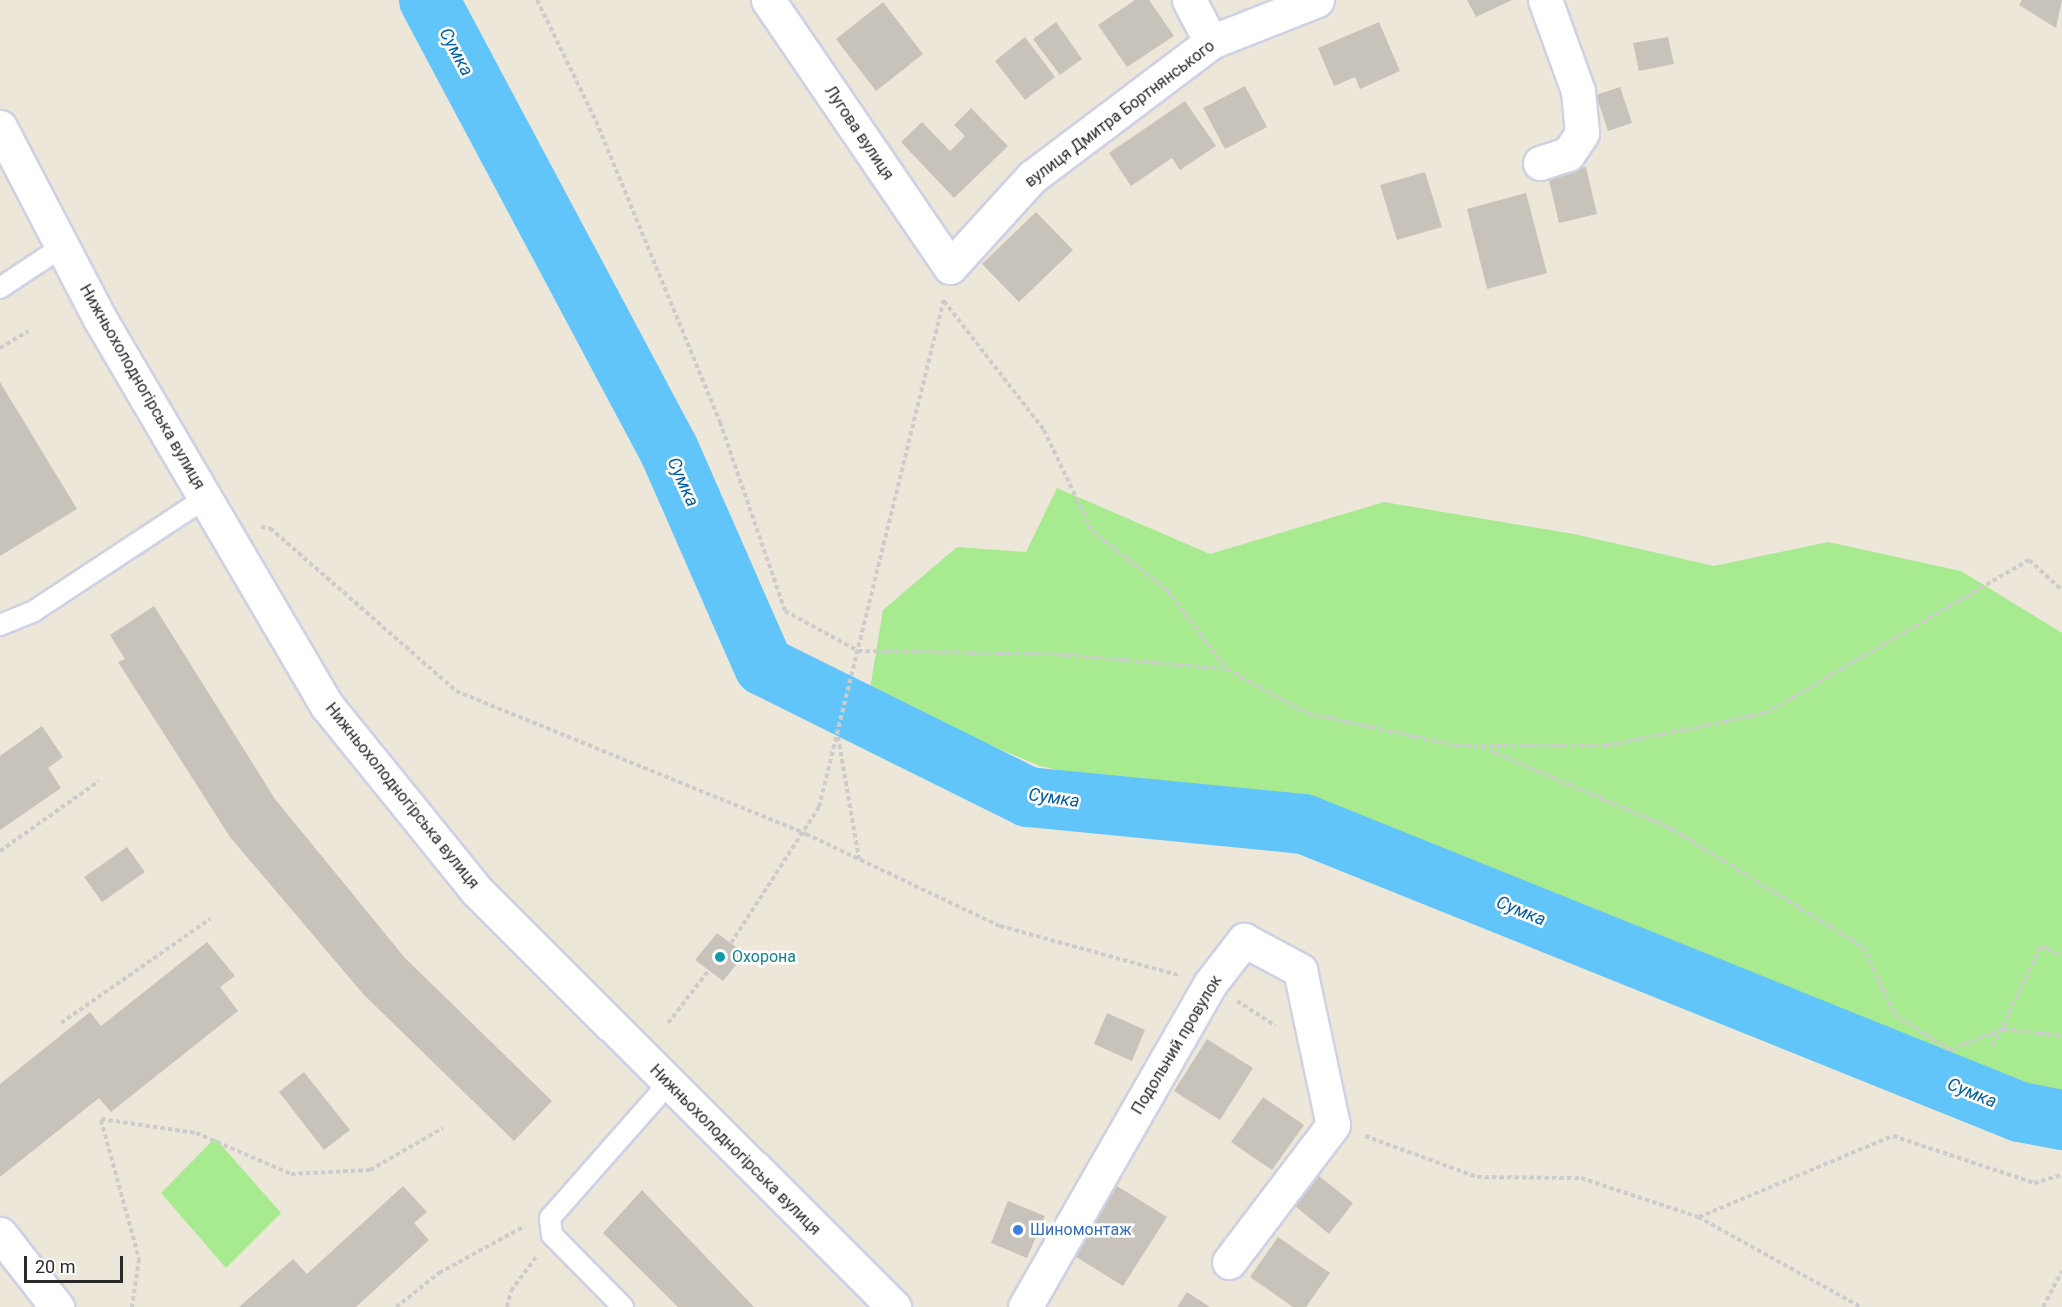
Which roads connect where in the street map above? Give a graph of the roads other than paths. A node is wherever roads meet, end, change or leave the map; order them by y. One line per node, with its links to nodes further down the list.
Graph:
1 (768, 0): 9 (street, Лугова вулиця)
2 (1189, 0): 5 (street)
3 (1317, 0): 5 (street, вулиця Дмитра Бортнянського)
4 (1545, 0): 7 (street)
5 (1211, 42): 9 (street, вулиця Дмитра Бортнянського)
6 (0, 127): 8 (street, Нижньохолодногірська вулиця)
7 (1540, 163)
8 (62, 247): 10 (lane); 11 (street, Нижньохолодногірська вулиця)
9 (950, 267)
10 (0, 288)
11 (213, 509): 12 (lane); 13 (street, Нижньохолодногірська вулиця)
12 (0, 625)
13 (668, 1084): 17 (lane); 18 (street, Нижньохолодногірська вулиця)
14 (0, 1234): 16 (street)
15 (1229, 1262): 19 (street, Подольний провулок)
16 (57, 1307)
17 (623, 1307)
18 (894, 1307)
19 (1025, 1307)

